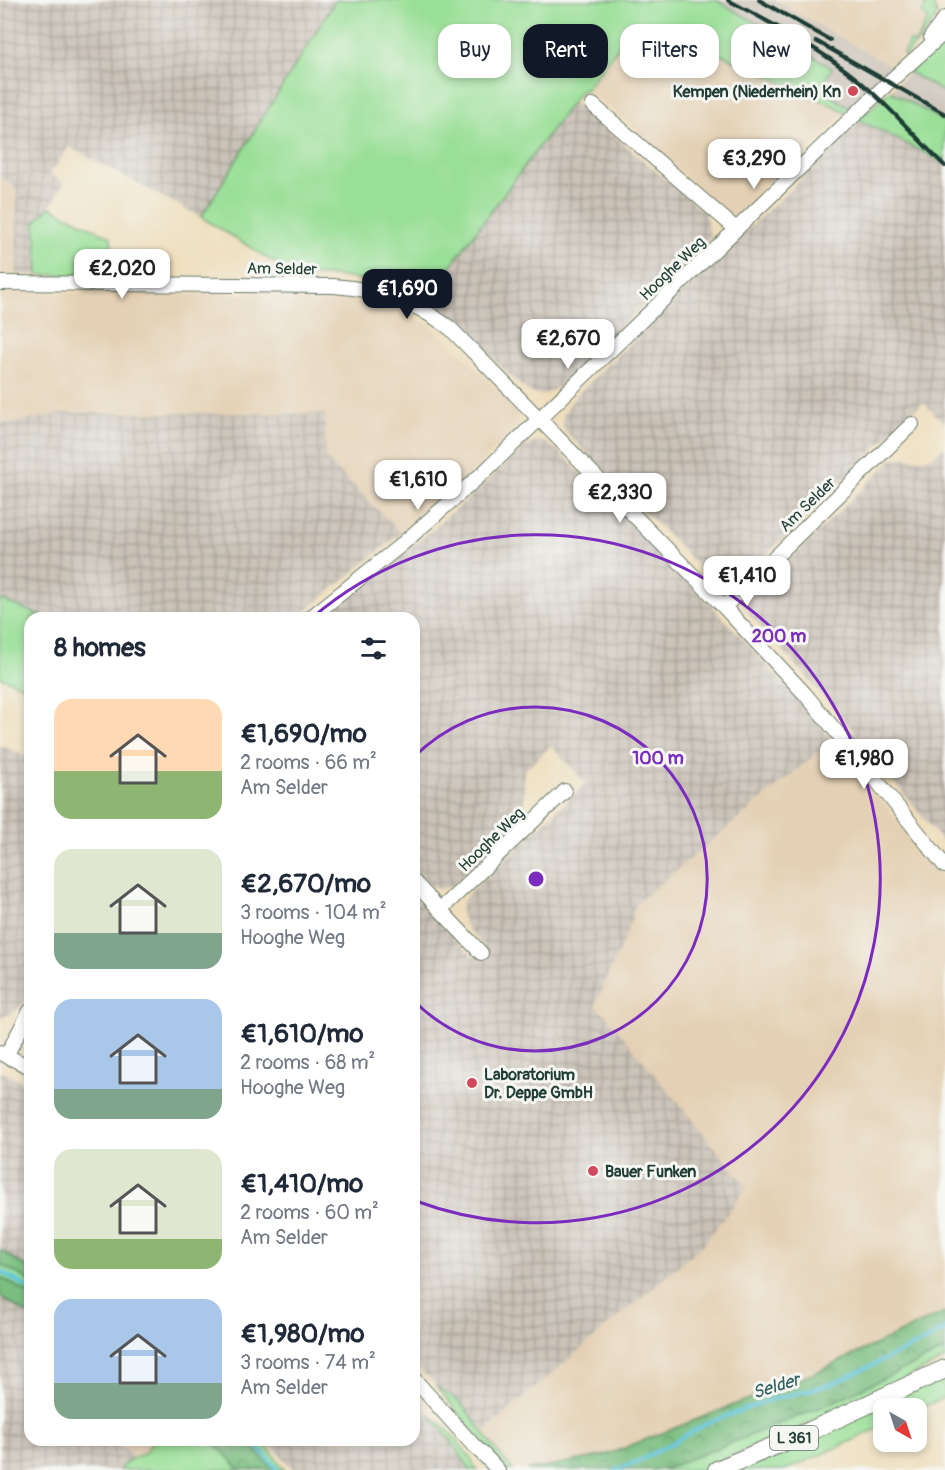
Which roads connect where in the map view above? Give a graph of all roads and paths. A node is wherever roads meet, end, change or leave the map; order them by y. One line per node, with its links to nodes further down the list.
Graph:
1 (945, 18): 3 (street, Hooghe Weg)
2 (945, 32): 3 (street, Hooghe Weg)
3 (911, 62): 5 (street, Hooghe Weg)
4 (593, 105): 5 (street)
5 (736, 229): 7 (street, Hooghe Weg)
6 (0, 283): 7 (street, Am Selder)
7 (540, 419): 9 (street, Am Selder); 10 (street, Hooghe Weg)
8 (912, 424): 9 (street, Am Selder)
9 (724, 607): 12 (street, Am Selder)
10 (317, 612)
11 (565, 791): 14 (street, Hooghe Weg)
12 (945, 866)
13 (420, 888): 14 (street)
14 (440, 910): 15 (street)
15 (481, 953)
16 (24, 1021): 17 (street)
17 (3, 1054): 18 (street)
18 (24, 1061)
19 (945, 1369): 24 (main road, L 361)
20 (420, 1386): 21 (street)
21 (475, 1446): 22 (street); 23 (street)
22 (485, 1470)
23 (498, 1470)
24 (717, 1470)

